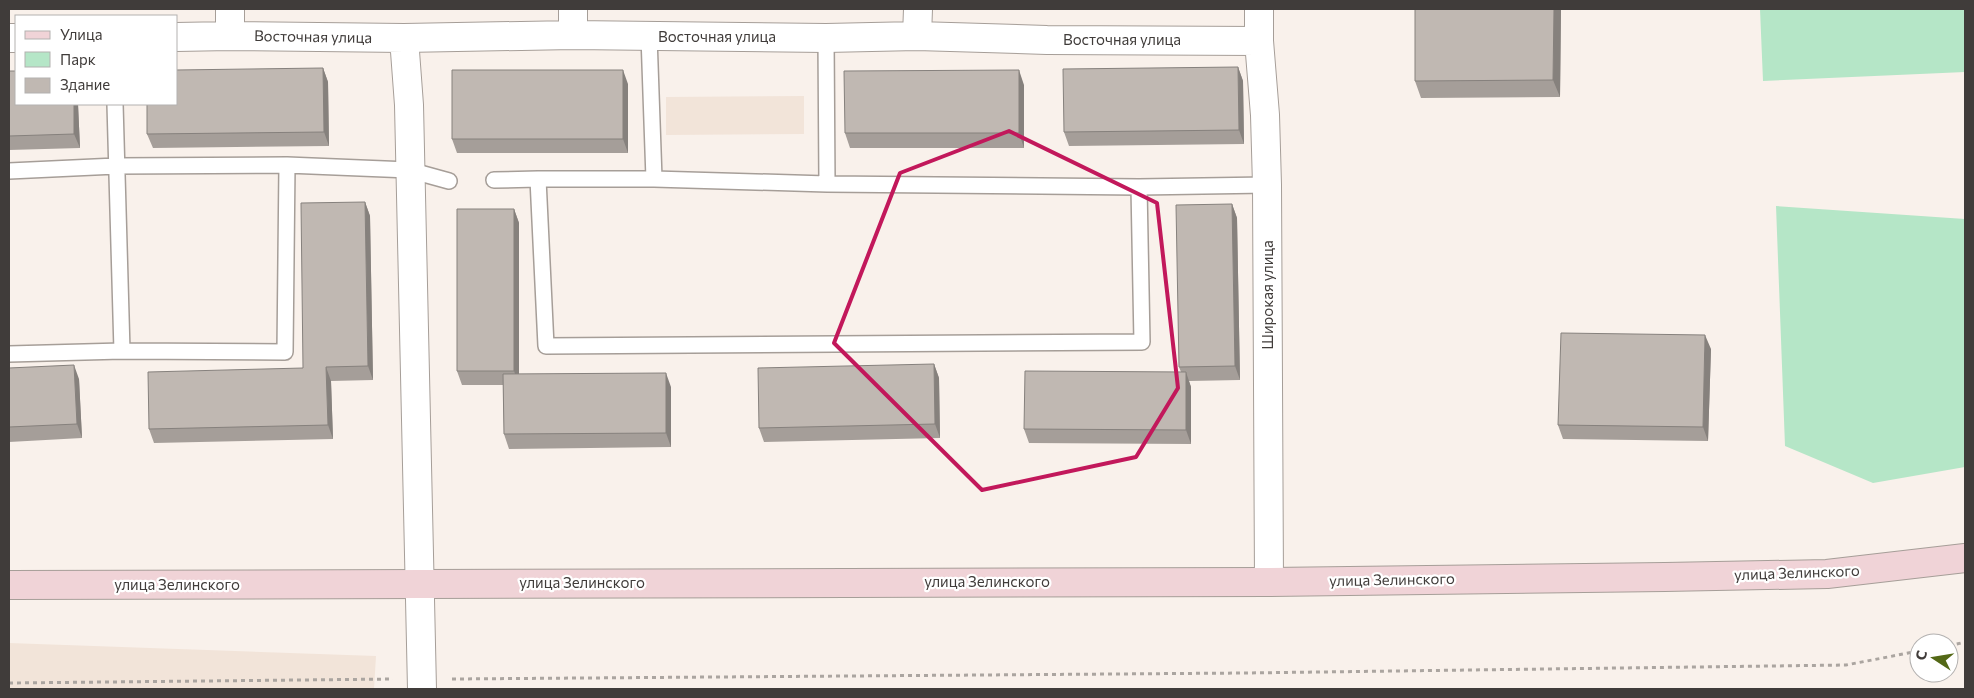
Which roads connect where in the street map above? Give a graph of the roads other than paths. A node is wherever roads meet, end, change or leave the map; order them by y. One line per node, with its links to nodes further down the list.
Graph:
1 (230, 9): 5 (street)
2 (572, 9): 6 (street)
3 (918, 9): 8 (street)
4 (1259, 9): 12 (street, Широкая улица)
5 (230, 36): 9 (street, Восточная улица); 10 (street, Восточная улица)
6 (573, 36): 7 (street, Восточная улица); 10 (street, Восточная улица)
7 (649, 36): 11 (street, Восточная улица); 19 (lane)
8 (917, 36): 11 (street, Восточная улица); 12 (street, Восточная улица)
9 (178, 37)
10 (404, 38): 16 (street)
11 (826, 38): 22 (lane)
12 (1259, 41): 23 (street, Широкая улица)
13 (116, 105): 15 (lane)
14 (287, 165): 15 (lane); 16 (lane); 25 (lane)
15 (116, 166): 17 (lane); 25 (lane)
16 (409, 170): 21 (lane); 29 (street)
17 (9, 171)
18 (538, 179): 19 (lane); 20 (lane); 24 (lane)
19 (654, 179): 22 (lane)
20 (494, 180)
21 (449, 181)
22 (827, 184): 24 (lane)
23 (1267, 185): 24 (lane); 28 (street, Широкая улица)
24 (1138, 186)
25 (122, 352): 26 (lane)
26 (9, 354)
27 (1965, 558): 28 (main road, улица Зелинского)
28 (1269, 582): 29 (main road, улица Зелинского)
29 (420, 584): 30 (main road, улица Зелинского); 31 (street)
30 (9, 585)
31 (422, 684)

